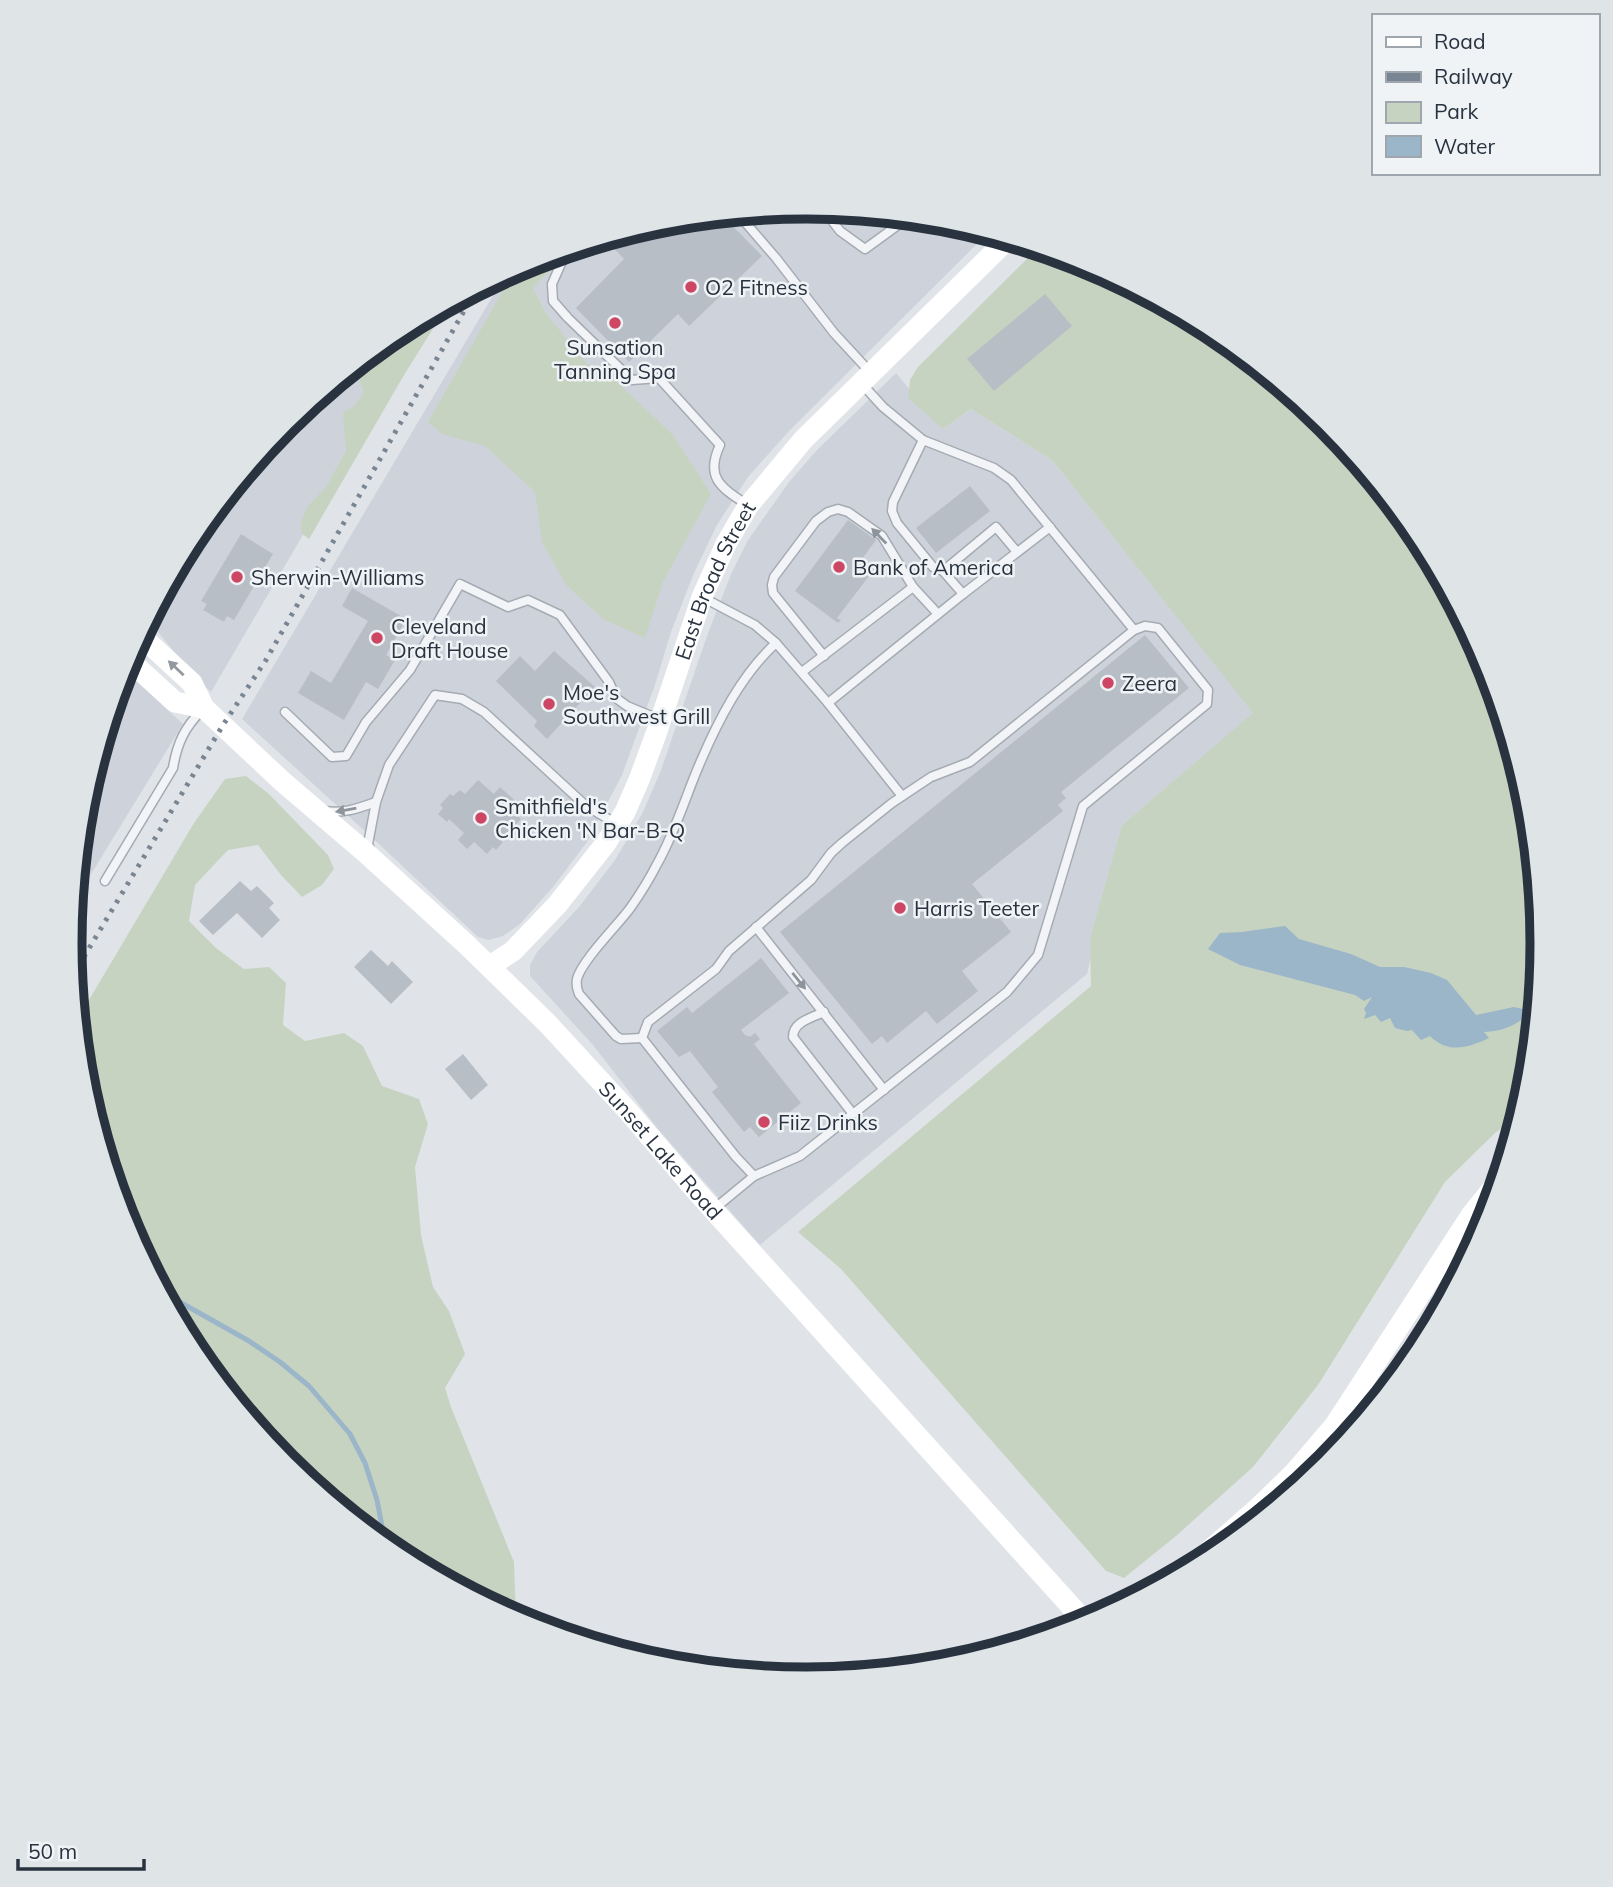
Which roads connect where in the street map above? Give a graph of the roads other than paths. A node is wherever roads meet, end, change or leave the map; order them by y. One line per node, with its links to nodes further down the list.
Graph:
1 (832, 220): 3 (lane)
2 (745, 222): 6 (lane)
3 (898, 225)
4 (1001, 246): 6 (main road, East Broad Street)
5 (562, 262): 8 (lane)
6 (866, 378): 7 (lane); 8 (main road, East Broad Street)
7 (923, 440): 9 (lane); 11 (lane)
8 (748, 506): 14 (main road, East Broad Street)
9 (1050, 527): 10 (lane); 16 (lane)
10 (1017, 552): 11 (lane); 13 (lane)
11 (943, 571): 13 (lane)
12 (912, 587): 15 (lane); 19 (lane); 19 (lane, one-way to 19)
13 (963, 594): 15 (lane)
14 (702, 597): 18 (lane); 25 (main road, East Broad Street)
15 (938, 614): 22 (lane)
16 (1134, 630): 26 (lane); 36 (lane)
17 (148, 642): 23 (main road, Sunset Lake Road, one-way to 17)
18 (776, 643): 21 (lane); 35 (lane)
19 (824, 656): 21 (lane)
20 (137, 667): 23 (main road, Sunset Lake Road)
21 (802, 672): 22 (lane)
22 (828, 703): 26 (lane)
23 (204, 708): 28 (main road, Sunset Lake Road); 31 (lane)
24 (285, 712): 25 (lane)
25 (661, 720): 29 (main road, East Broad Street)
26 (902, 796): 32 (lane)
27 (376, 802): 28 (lane, one-way to 28); 29 (lane); 30 (lane)
28 (314, 809): 30 (main road, Sunset Lake Road)
29 (618, 824): 33 (main road, East Broad Street)
30 (374, 861): 33 (main road, Sunset Lake Road)
31 (105, 881)
32 (756, 928): 34 (lane, one-way to 34); 35 (lane)
33 (490, 967): 40 (main road, Sunset Lake Road)
34 (824, 1012): 36 (lane); 37 (lane)
35 (642, 1038): 38 (lane)
36 (884, 1090): 37 (lane)
37 (853, 1114): 38 (lane)
38 (754, 1176): 40 (lane)
39 (1484, 1200): 41 (main road)
40 (713, 1210): 42 (main road, Sunset Lake Road)
41 (1246, 1519)
42 (1078, 1615)

